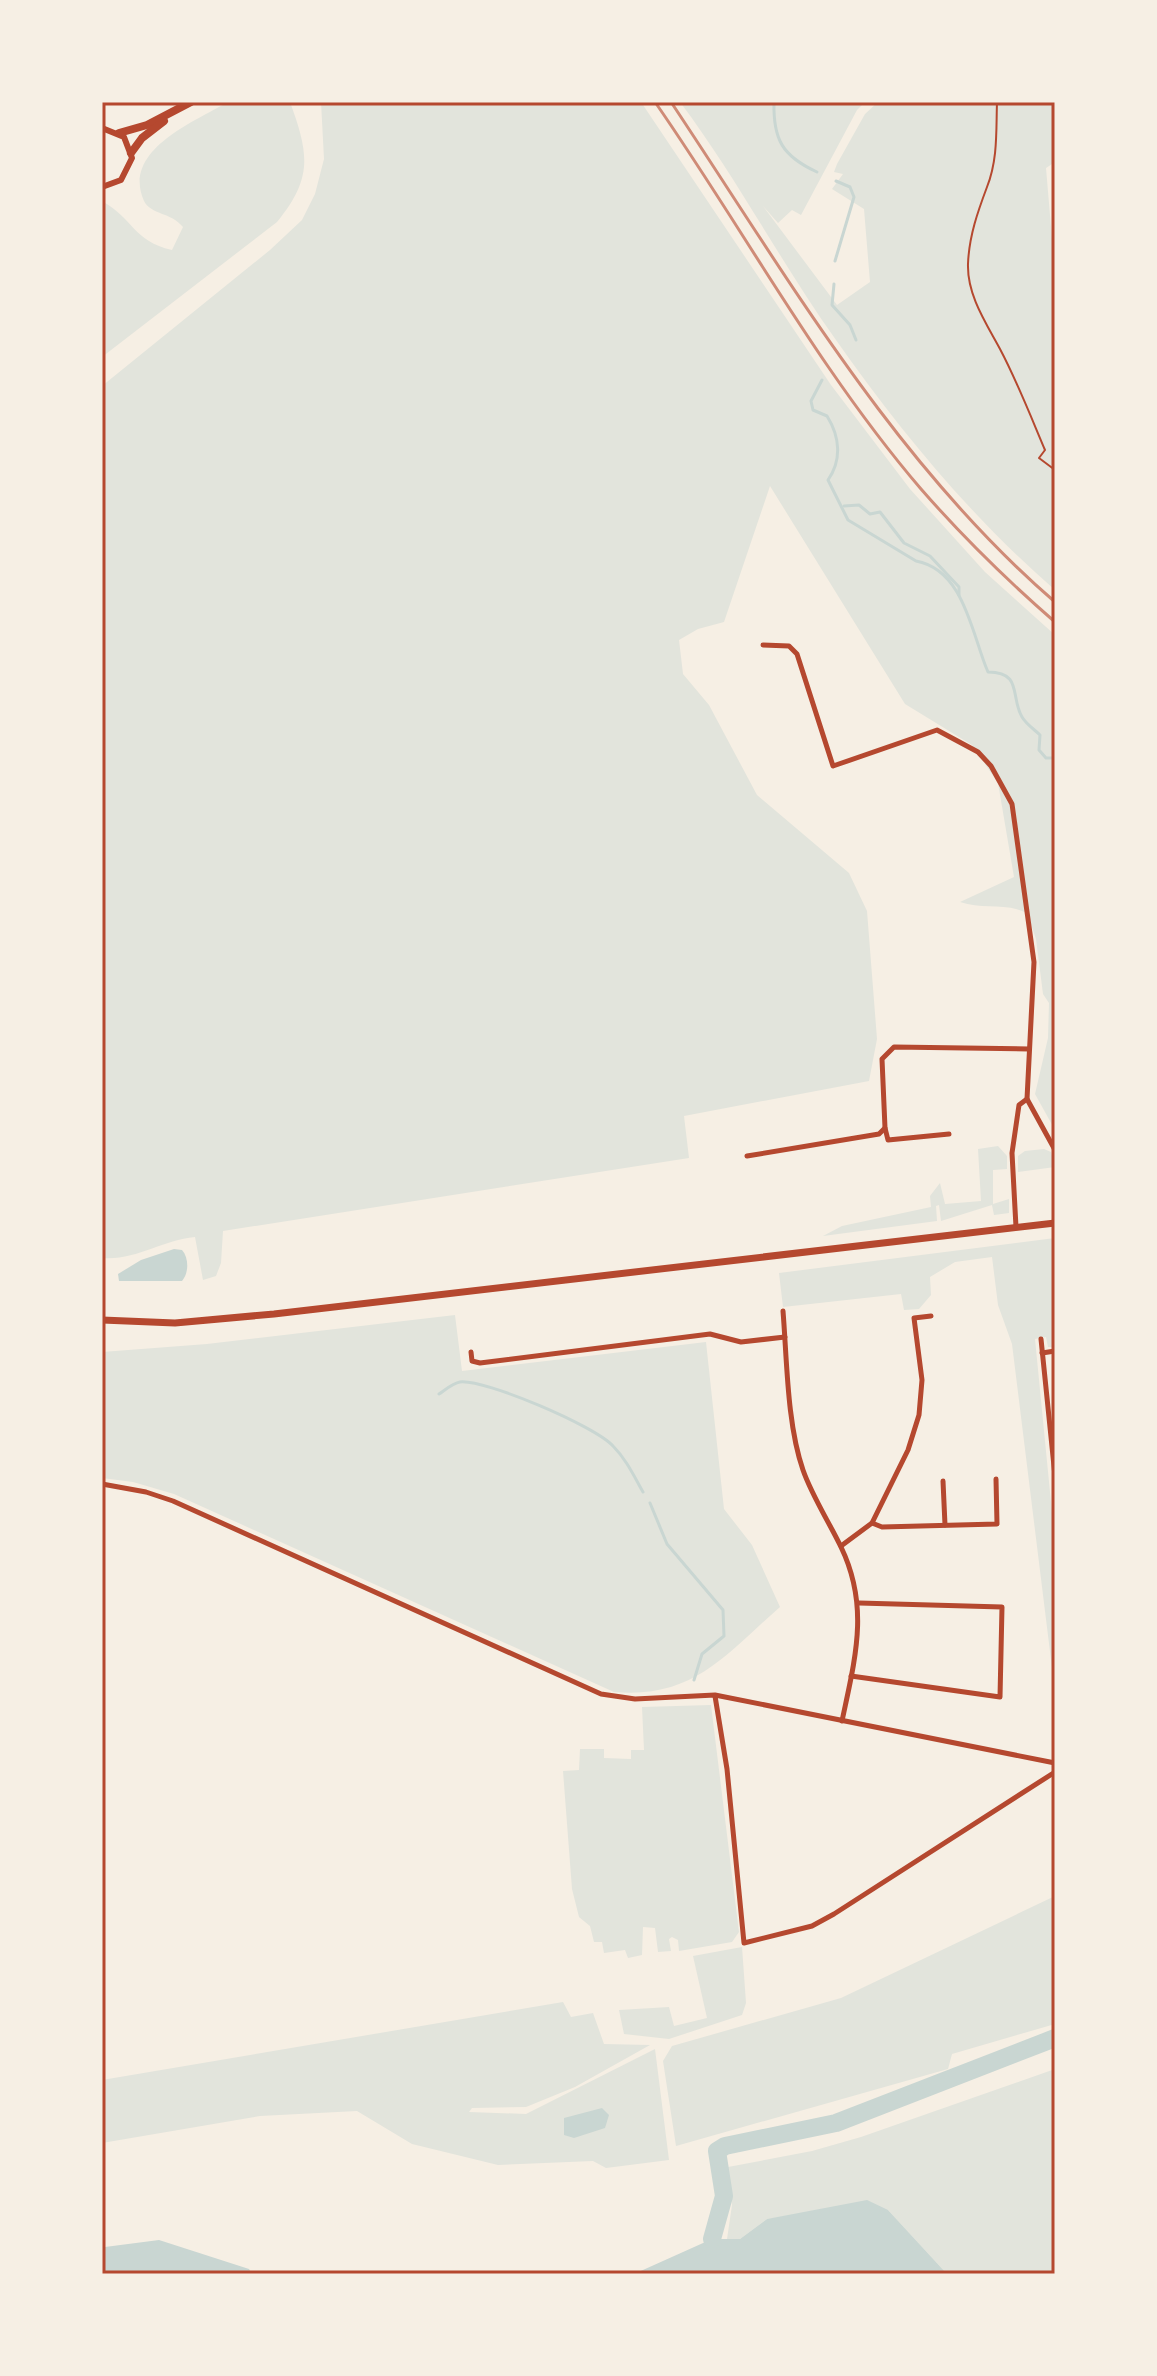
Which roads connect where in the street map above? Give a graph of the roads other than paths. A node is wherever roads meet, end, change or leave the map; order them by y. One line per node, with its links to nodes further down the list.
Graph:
1 (191, 102): 2 (highway)
2 (173, 113): 4 (highway); 5 (highway)
3 (102, 128): 4 (street)
4 (119, 133): 5 (street)
5 (131, 153): 6 (street)
6 (102, 187)
7 (763, 645): 8 (street)
8 (1029, 1049): 9 (street); 10 (street)
9 (1027, 1099): 12 (street); 15 (street)
10 (885, 1128): 11 (street); 13 (street)
11 (949, 1134)
12 (1055, 1150)
13 (747, 1156)
14 (1055, 1223): 15 (main road)
15 (1016, 1227): 18 (main road)
16 (783, 1311): 19 (street)
17 (931, 1316): 30 (street)
18 (102, 1320)
19 (785, 1337): 22 (street); 32 (street)
20 (1041, 1339): 23 (street)
21 (1055, 1351): 23 (street)
22 (471, 1352)
23 (1042, 1353): 24 (street)
24 (1051, 1397): 25 (street)
25 (1053, 1442): 26 (street)
26 (1055, 1476)
27 (996, 1479): 31 (street)
28 (943, 1481): 31 (street)
29 (102, 1484): 35 (street)
30 (872, 1523): 31 (street); 32 (street)
31 (945, 1525)
32 (841, 1546): 33 (street)
33 (859, 1603): 34 (street); 34 (street)
34 (851, 1676): 36 (street)
35 (715, 1695): 36 (street); 38 (street)
36 (842, 1721): 37 (street)
37 (1055, 1763)
38 (1055, 1772)

